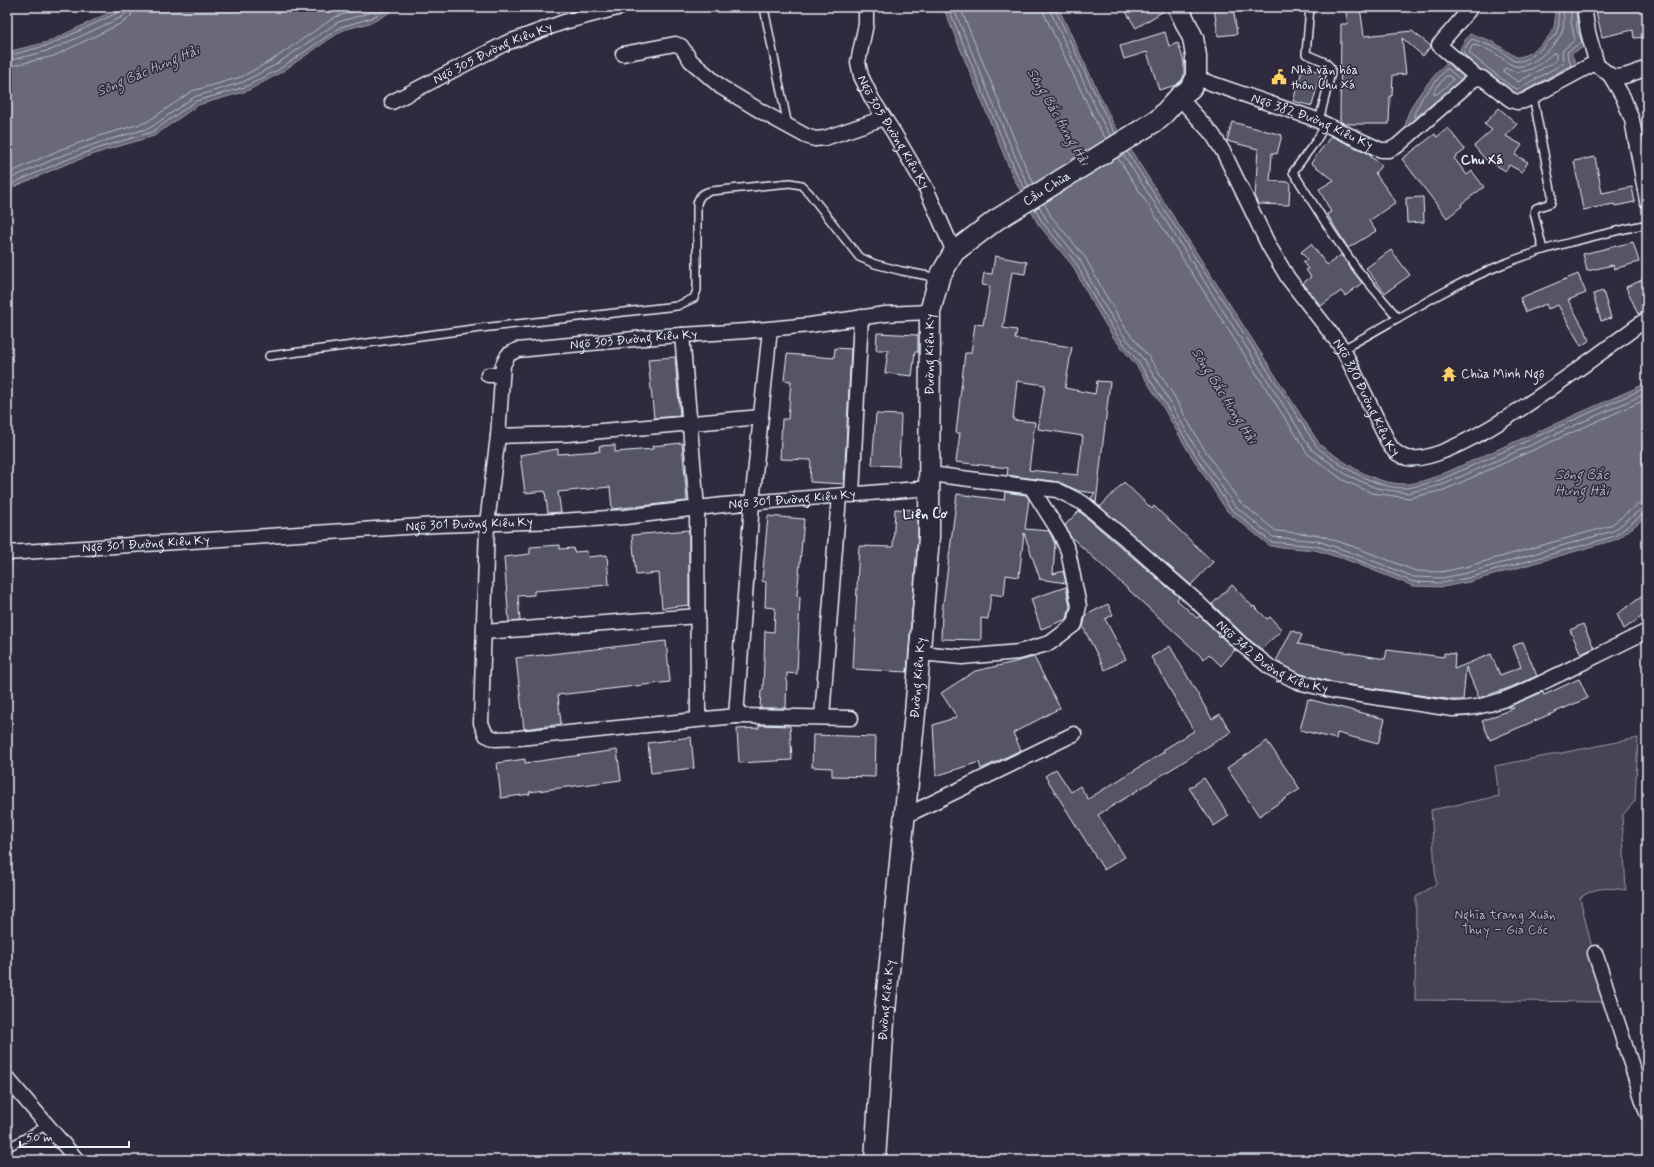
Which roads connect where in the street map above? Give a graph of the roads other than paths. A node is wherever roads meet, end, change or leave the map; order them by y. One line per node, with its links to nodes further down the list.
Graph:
1 (621, 7): 16 (street, Ngõ 305 Đường Kiêu Kỵ)
2 (866, 7): 17 (street, Ngõ 305 Đường Kiêu Kỵ)
3 (1178, 7): 12 (main road)
4 (1310, 7): 18 (lane)
5 (1584, 7): 9 (street)
6 (764, 8): 19 (lane)
7 (1469, 10): 13 (street)
8 (623, 54): 19 (street)
9 (1597, 65): 11 (street); 14 (street)
10 (1647, 68): 11 (street)
11 (1610, 75): 20 (street)
12 (1196, 78): 15 (main road); 18 (street, Ngõ 382 Đường Kiêu Kỵ)
13 (1478, 78): 14 (street); 18 (street, Ngõ 382 Đường Kiêu Kỵ)
14 (1534, 96): 23 (lane)
15 (1179, 97): 21 (main road, Cầu Chùa); 32 (street, Ngõ 380 Đường Kiêu Kỵ)
16 (392, 102)
17 (884, 118): 19 (street); 24 (street, Ngõ 305 Đường Kiêu Kỵ)
18 (1322, 122): 28 (lane)
19 (788, 127)
20 (1647, 201)
21 (996, 220): 24 (main road, Đường Kiêu Kỵ)
22 (1647, 224): 23 (lane)
23 (1543, 250): 28 (lane)
24 (954, 252): 25 (main road, Đường Kiêu Kỵ)
25 (939, 278): 26 (main road, Đường Kiêu Kỵ); 33 (lane)
26 (930, 312): 27 (street, Ngõ 303 Đường Kiêu Kỵ); 39 (main road, Đường Kiêu Kỵ)
27 (861, 317): 30 (street, Ngõ 303 Đường Kiêu Kỵ); 41 (street)
28 (1398, 318): 32 (lane)
29 (1647, 319): 32 (street, Ngõ 380 Đường Kiêu Kỵ)
30 (770, 329): 31 (street, Ngõ 303 Đường Kiêu Kỵ); 36 (street)
31 (682, 335): 35 (street, Ngõ 303 Đường Kiêu Kỵ); 37 (street)
32 (1343, 349)
33 (269, 356)
34 (488, 375): 35 (street)
35 (502, 375): 38 (street, Ngõ 303 Đường Kiêu Kỵ)
36 (761, 417): 37 (street); 42 (street)
37 (689, 423): 38 (street); 43 (street)
38 (498, 436): 44 (street, Ngõ 303 Đường Kiêu Kỵ)
39 (930, 481): 40 (street, Ngõ 342 Đường Kiêu Kỵ); 41 (street, Ngõ 301 Đường Kiêu Kỵ); 49 (main road, Đường Kiêu Kỵ)
40 (1031, 487): 47 (street, Ngõ 342 Đường Kiêu Kỵ); 49 (street)
41 (845, 495): 42 (street, Ngõ 301 Đường Kiêu Kỵ); 51 (street)
42 (752, 503): 43 (street, Ngõ 301 Đường Kiêu Kỵ); 50 (street)
43 (697, 508): 44 (street, Ngõ 301 Đường Kiêu Kỵ); 46 (street)
44 (487, 523): 45 (street, Ngõ 301 Đường Kiêu Kỵ); 48 (street, Ngõ 303 Đường Kiêu Kỵ)
45 (7, 553)
46 (698, 616): 48 (street); 53 (street)
47 (1647, 631)
48 (484, 632): 53 (street, Ngõ 303 Đường Kiêu Kỵ)
49 (920, 653): 55 (main road, Đường Kiêu Kỵ)
50 (736, 716): 51 (street, Ngõ 303 Đường Kiêu Kỵ); 53 (street, Ngõ 303 Đường Kiêu Kỵ)
51 (822, 717): 52 (street, Ngõ 303 Đường Kiêu Kỵ)
52 (851, 718)
53 (698, 719)
54 (1074, 734): 55 (street)
55 (905, 816): 62 (main road, Đường Kiêu Kỵ)
56 (1594, 953): 58 (street)
57 (7, 1078): 59 (street)
58 (1647, 1113)
59 (47, 1125): 60 (lane); 61 (street)
60 (7, 1148)
61 (77, 1160)
62 (875, 1160)

